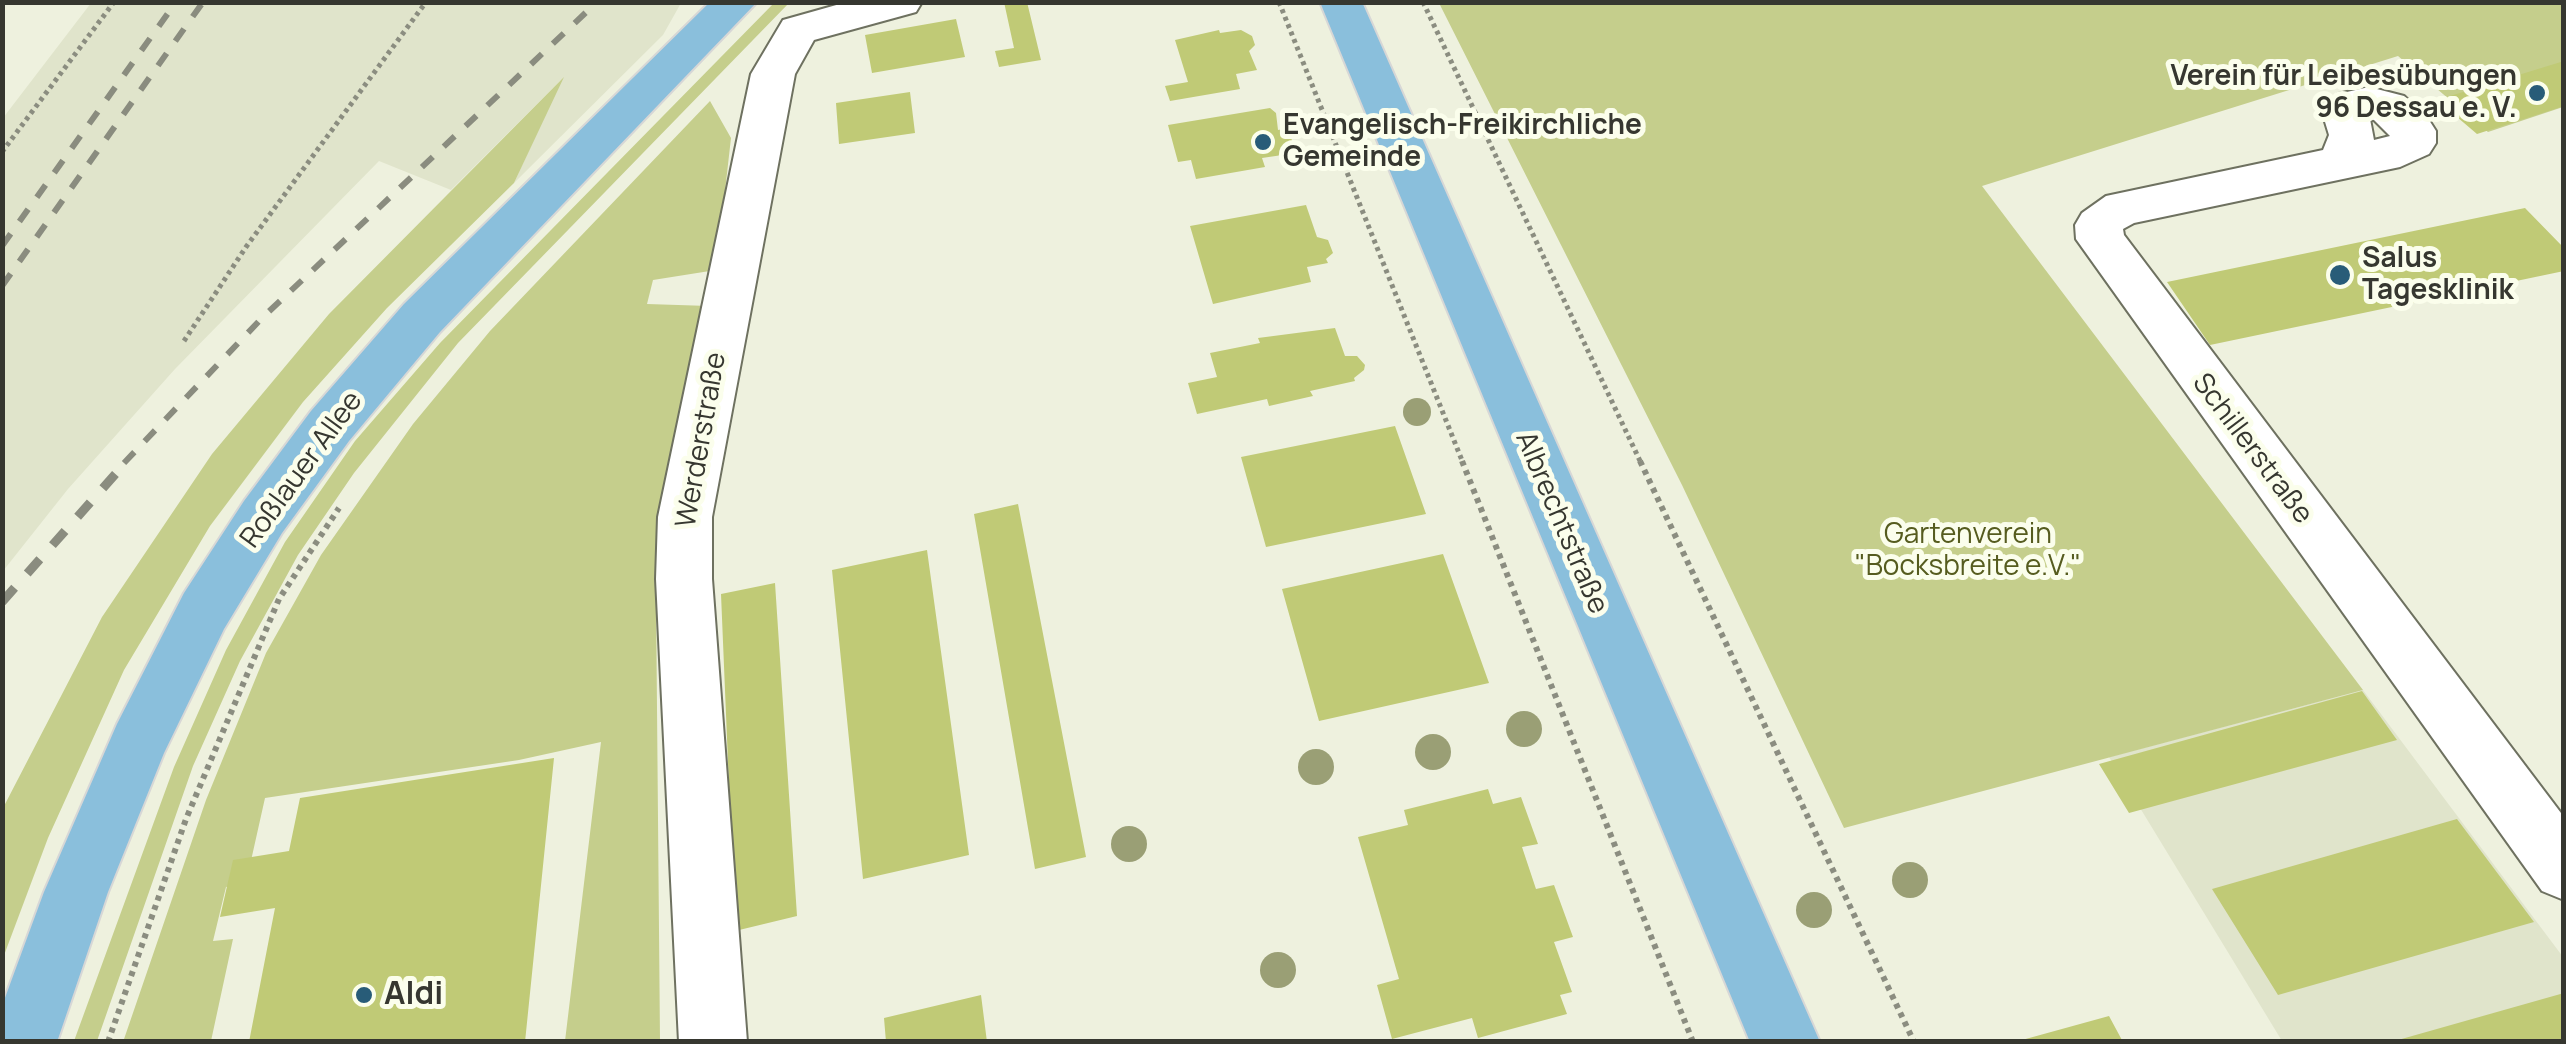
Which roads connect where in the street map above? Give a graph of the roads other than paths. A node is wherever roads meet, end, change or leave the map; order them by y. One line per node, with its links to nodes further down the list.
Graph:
1 (736, 2): 6 (main road, Roßlauer Allee)
2 (901, 2): 7 (street, Werderstraße)
3 (1341, 2): 8 (main road, Albrechtstraße)
4 (2338, 164): 5 (street, Schillerstraße)
5 (2564, 869)
6 (24, 1042)
7 (713, 1042)
8 (1786, 1042)

